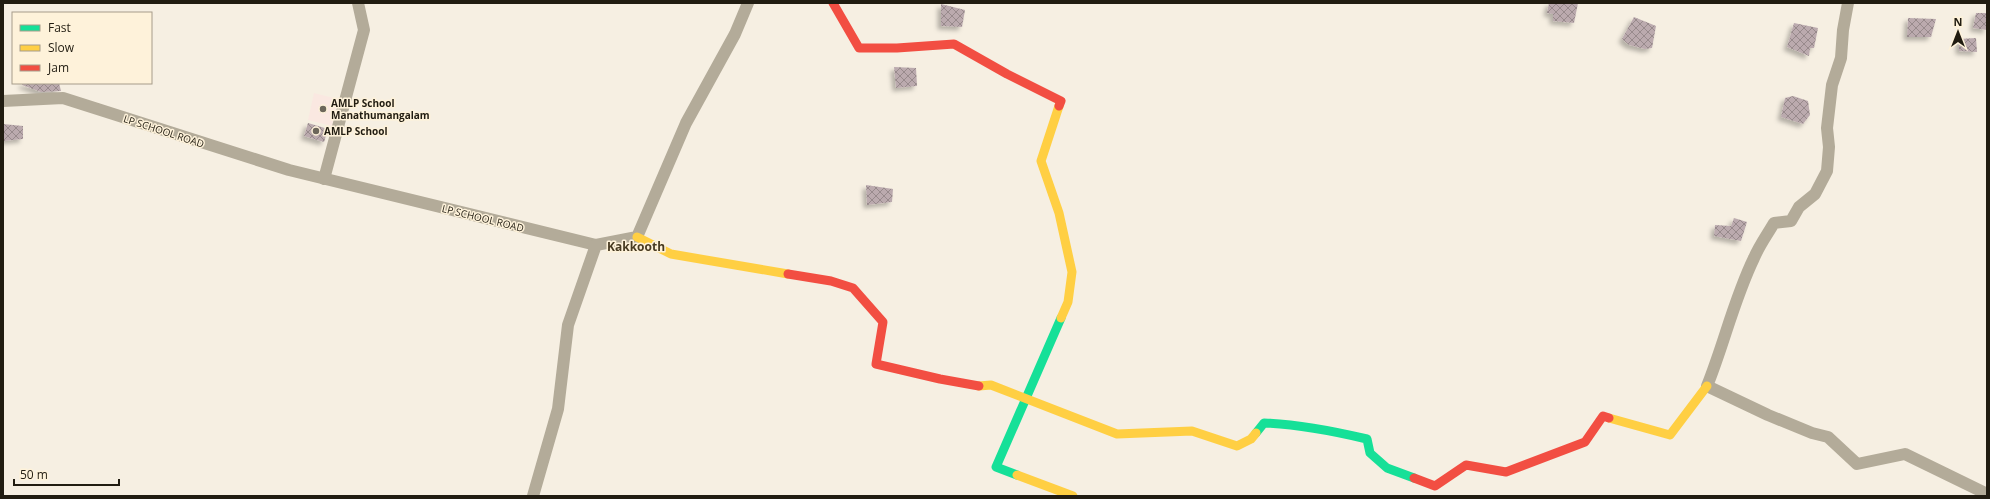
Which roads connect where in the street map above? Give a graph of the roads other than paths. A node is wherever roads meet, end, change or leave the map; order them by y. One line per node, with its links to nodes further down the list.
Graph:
1 (358, 3): 6 (street)
2 (748, 3): 7 (street)
3 (833, 3): 10 (street)
4 (1848, 3): 9 (street)
5 (3, 101): 6 (street, LP SCHOOL ROAD)
6 (324, 179): 8 (street, LP SCHOOL ROAD)
7 (637, 237): 8 (street); 10 (street)
8 (596, 245): 12 (street)
9 (1707, 386): 10 (street); 11 (street)
10 (1027, 398): 13 (street)
11 (1987, 494)
12 (533, 496)
13 (1073, 496)

